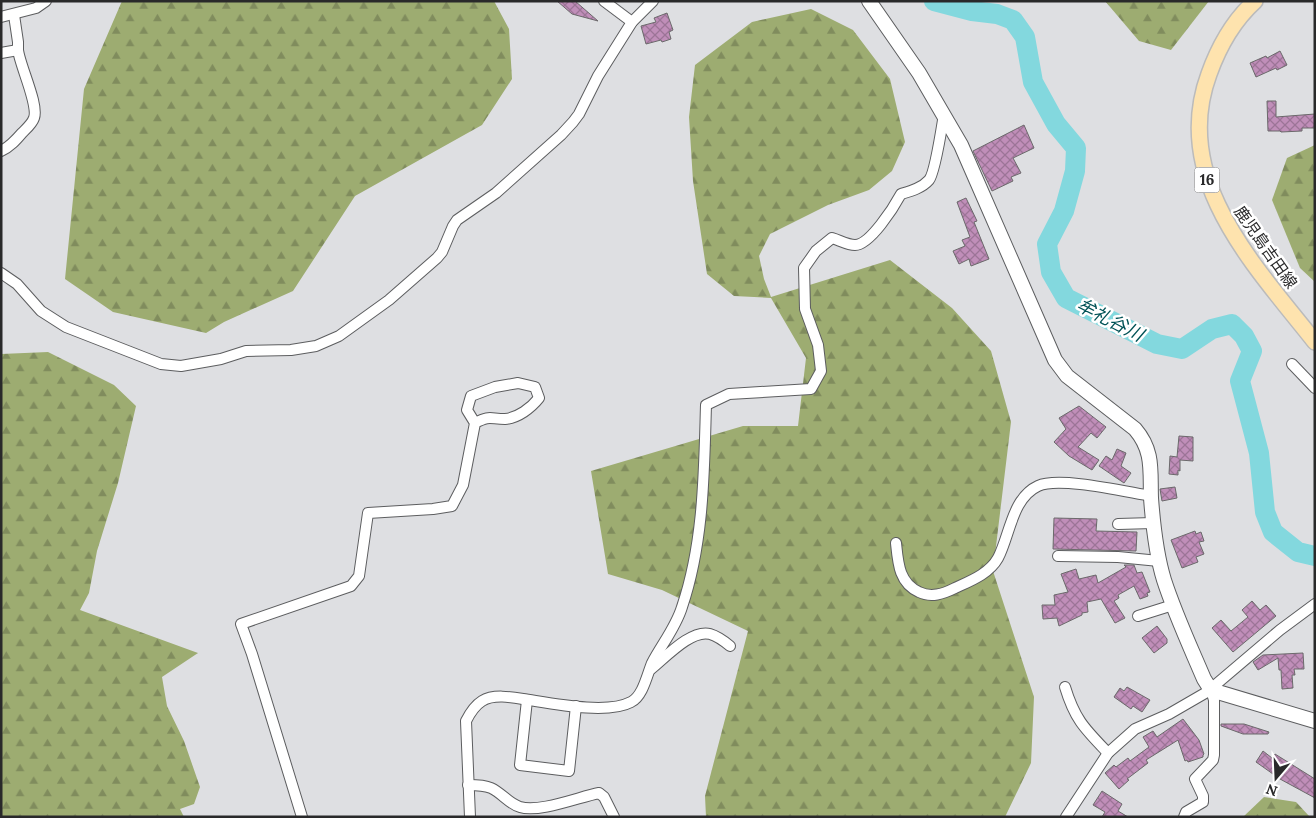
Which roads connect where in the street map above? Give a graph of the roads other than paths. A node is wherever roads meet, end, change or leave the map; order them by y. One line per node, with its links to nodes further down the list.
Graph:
1 (46, 1): 6 (street)
2 (604, 1): 8 (street)
3 (654, 1): 8 (street)
4 (869, 1): 11 (street)
5 (1255, 1): 14 (main road, 鹿児島吉田線 / 16)
6 (14, 15): 7 (street); 9 (street)
7 (1, 17)
8 (632, 22): 13 (street)
9 (18, 50): 10 (street); 12 (street)
10 (1, 53)
11 (944, 114): 18 (street); 28 (street)
12 (1, 151)
13 (1, 273)
14 (1315, 342)
15 (1292, 364): 16 (street)
16 (1315, 388)
17 (474, 423): 17 (street); 36 (street)
18 (1151, 496): 19 (street); 21 (street)
19 (1153, 522): 20 (street); 23 (street)
20 (1118, 524)
21 (896, 543)
22 (1058, 556): 23 (street)
23 (1159, 561): 25 (street)
24 (1315, 604): 30 (street)
25 (1173, 605): 26 (street); 30 (street)
26 (1138, 616)
27 (730, 646): 28 (street)
28 (648, 672): 32 (street)
29 (1065, 687): 34 (street)
30 (1211, 690): 33 (street); 34 (street); 40 (street)
31 (527, 700): 32 (street); 32 (street); 35 (street)
32 (576, 706)
33 (1315, 721)
34 (1108, 753): 39 (street)
35 (468, 785): 37 (street); 38 (street)
36 (302, 817)
37 (470, 817)
38 (614, 817)
39 (1066, 817)
40 (1184, 817)

